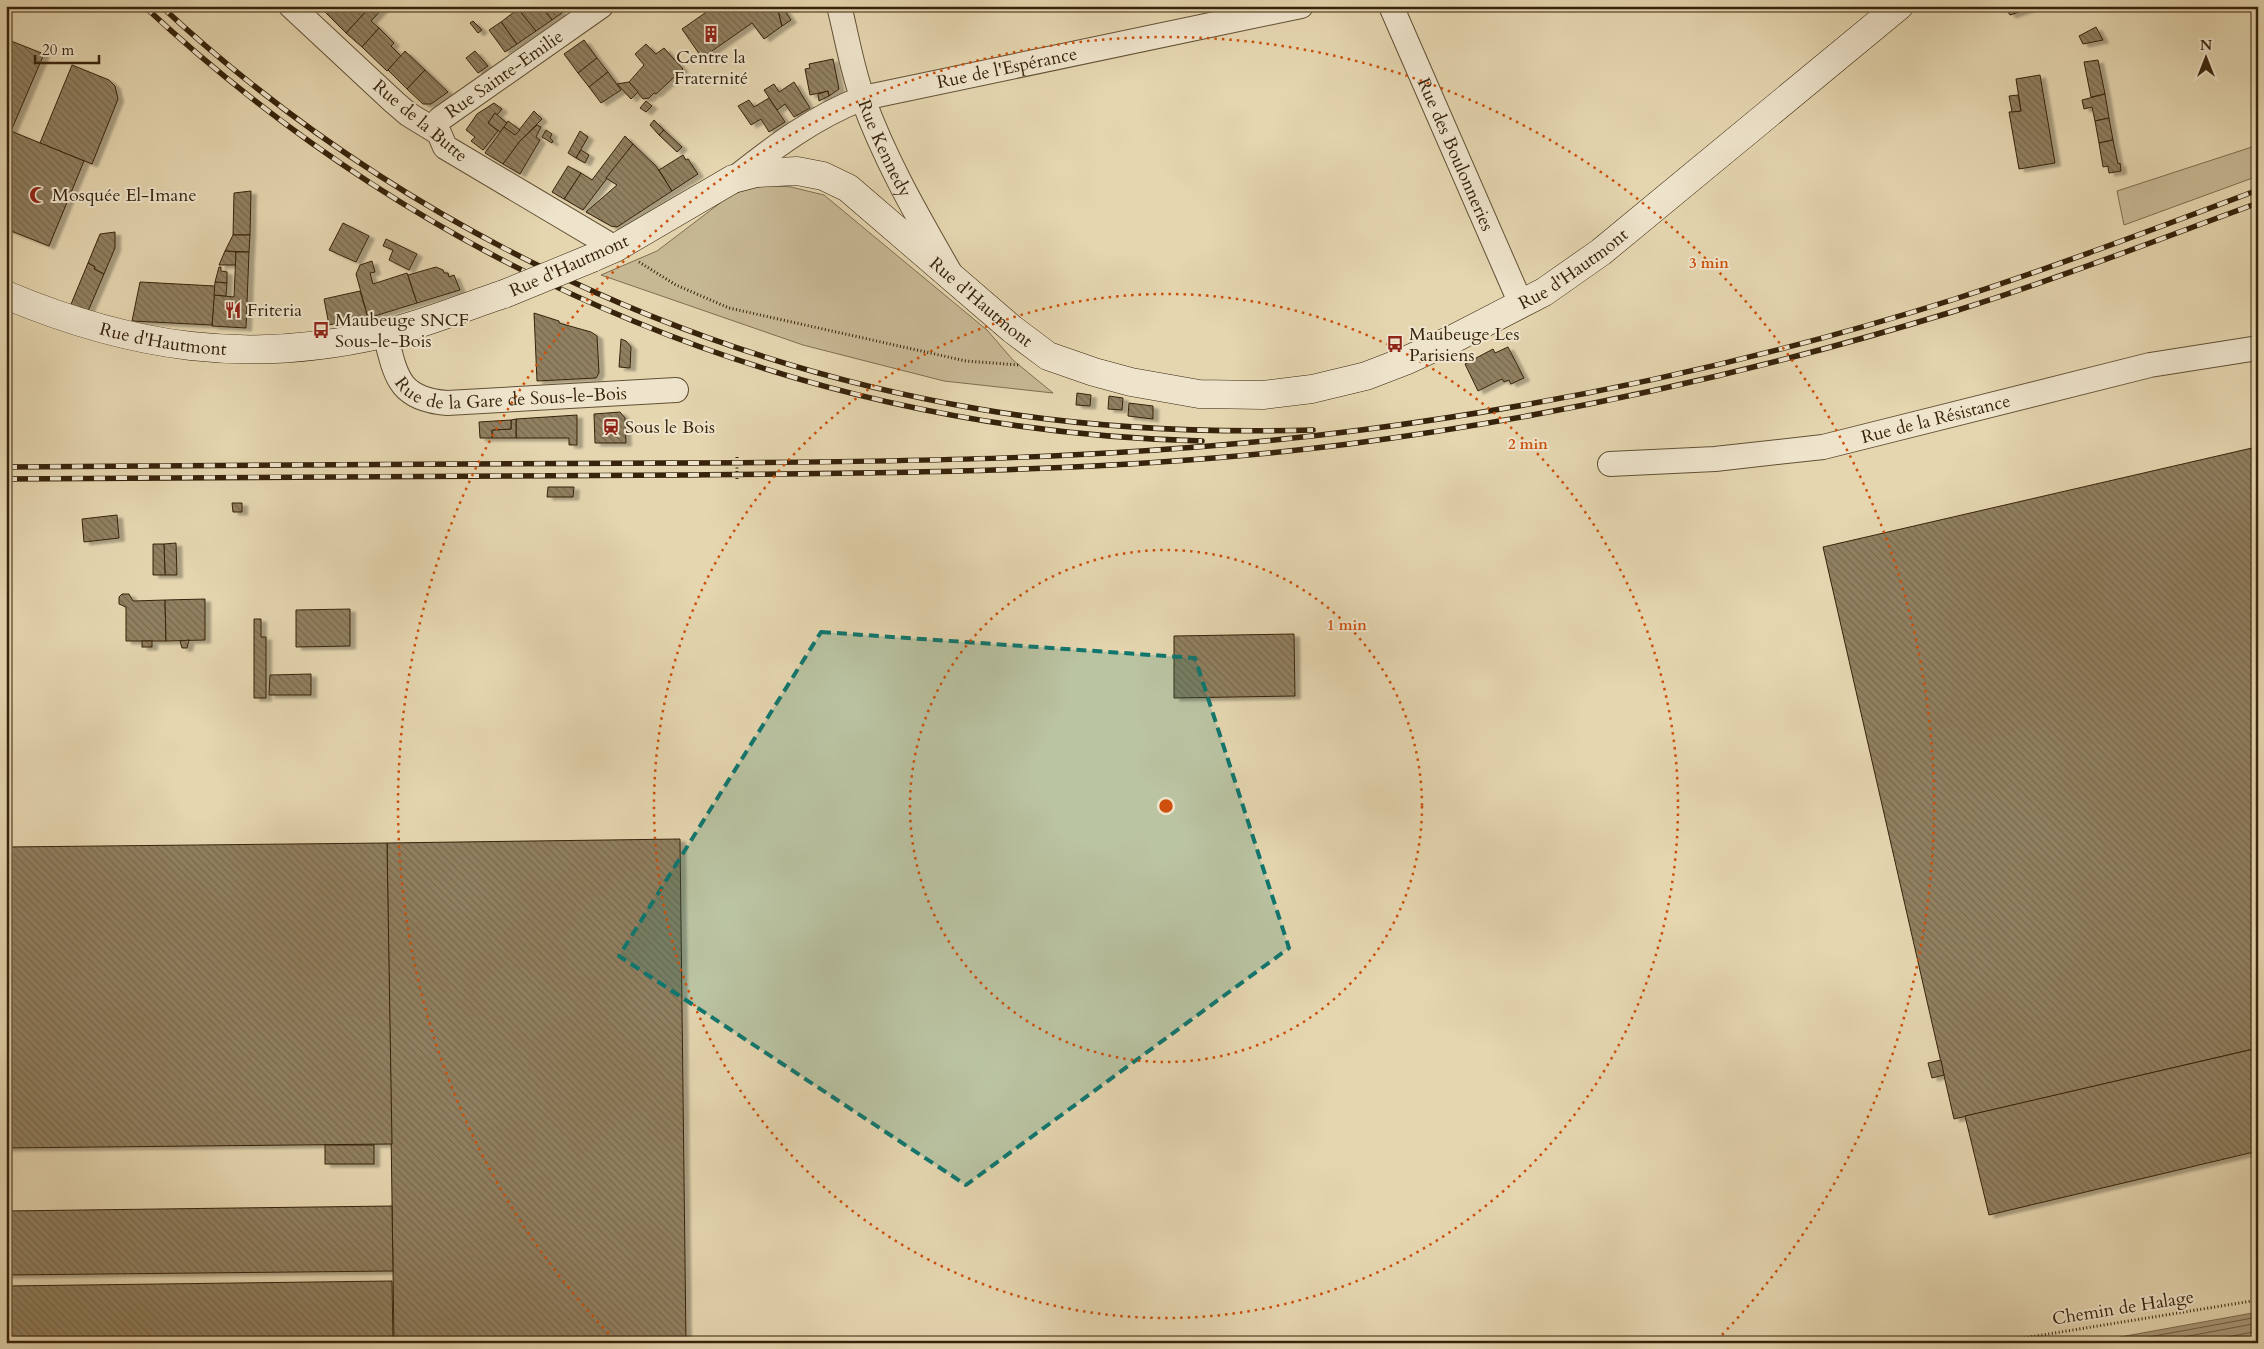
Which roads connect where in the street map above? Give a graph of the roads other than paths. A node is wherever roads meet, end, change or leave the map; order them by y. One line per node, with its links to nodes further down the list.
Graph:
1 (291, 6): 8 (street, Rue de la Butte)
2 (601, 6): 8 (street, Rue Sainte-Emilie)
3 (840, 6): 7 (street, Rue Kennedy)
4 (1300, 6): 7 (street, Rue de l'Espérance)
5 (1391, 6): 13 (street, Rue des Boulonneries)
6 (1899, 6): 13 (street, Rue d'Hautmont)
7 (863, 98): 9 (street, Rue de l'Espérance); 11 (street, Rue Kennedy)
8 (433, 128): 10 (street, Rue de la Butte)
9 (733, 180): 10 (street, Rue d'Hautmont); 11 (street, Rue d'Hautmont)
10 (604, 253): 14 (street, Rue d'Hautmont, bridge)
11 (954, 279): 13 (street, Rue d'Hautmont)
12 (6, 295): 14 (street, Rue d'Hautmont)
13 (1521, 304)
14 (385, 334): 16 (street, Rue de la Gare de Sous-le-Bois)
15 (2258, 348): 17 (street, Rue de la Résistance)
16 (676, 390)
17 (1610, 464)

